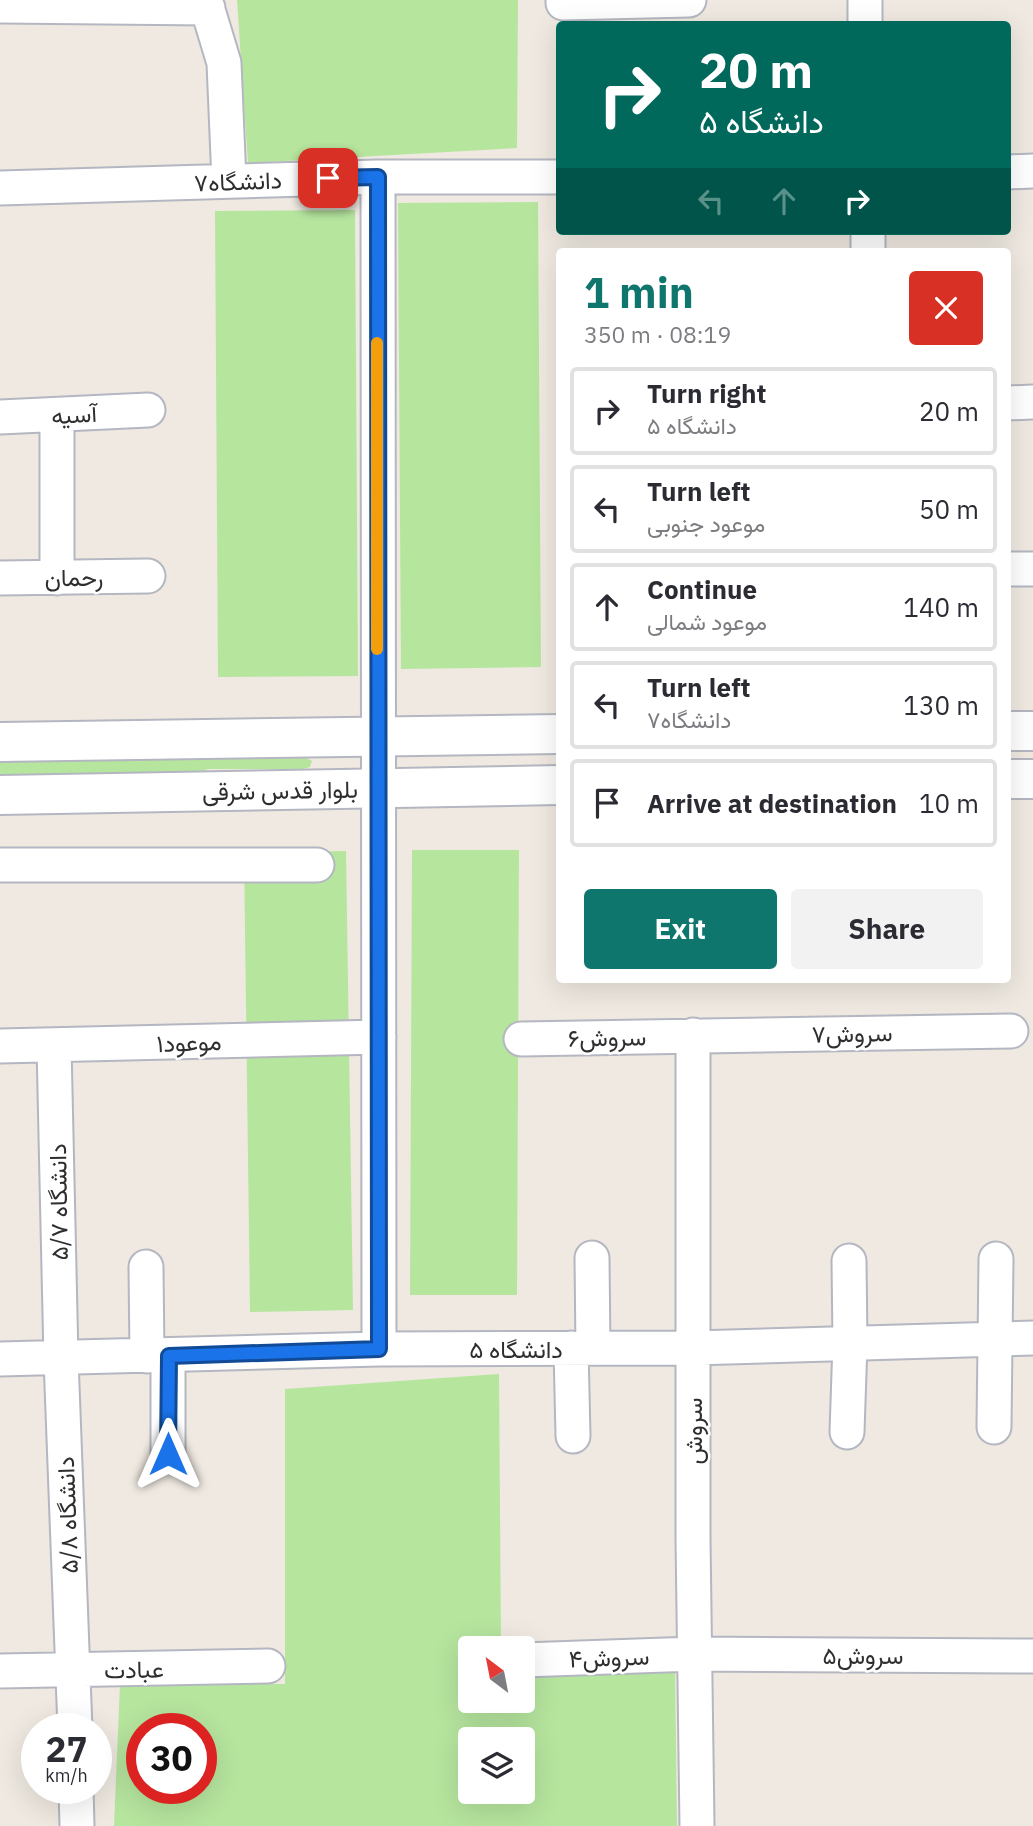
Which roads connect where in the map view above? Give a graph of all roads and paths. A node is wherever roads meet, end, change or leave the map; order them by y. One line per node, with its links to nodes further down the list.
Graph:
1 (690, 0): 3 (street)
2 (865, 0): 6 (street)
3 (563, 2)
4 (206, 4): 5 (street); 11 (street)
5 (0, 6)
6 (865, 21)
7 (1033, 171): 8 (street)
8 (1011, 172)
9 (378, 177): 10 (street, دانشگاه۷); 11 (street, دانشگاه۷); 26 (street)
10 (556, 177)
11 (229, 181): 12 (street, دانشگاه۷)
12 (0, 188)
13 (1011, 402): 14 (street)
14 (1033, 402)
15 (148, 410): 16 (street, آسیه)
16 (57, 415): 17 (street, آسیه); 22 (street)
17 (0, 416)
18 (1011, 569): 19 (street)
19 (1033, 569)
20 (148, 576): 22 (street, رحمان)
21 (0, 578): 22 (street, رحمان)
22 (57, 578)
23 (1033, 730): 24 (main road)
24 (1011, 731)
25 (556, 734): 26 (main road)
26 (377, 736): 27 (main road); 31 (street)
27 (0, 742)
28 (1011, 779): 29 (main road)
29 (1033, 779)
30 (556, 785): 31 (main road, بلوار قدس شرقی)
31 (379, 788): 32 (main road, بلوار قدس شرقی); 37 (street)
32 (0, 795)
33 (0, 865): 34 (street)
34 (317, 865)
35 (1011, 1031): 36 (street, سروش۷)
36 (693, 1035): 38 (street, سروش۶); 49 (street, سروش)
37 (379, 1037): 39 (street, موعود۱); 50 (street)
38 (521, 1039)
39 (54, 1045): 40 (street, موعود۱); 53 (street, دانشگاه ۵/۷)
40 (0, 1046)
41 (592, 1258): 48 (street)
42 (996, 1259): 46 (street)
43 (849, 1261): 47 (street)
44 (146, 1267): 51 (street)
45 (1033, 1338): 46 (street, دانشگاه ۵)
46 (995, 1340): 47 (street, دانشگاه ۵); 54 (street)
47 (850, 1343): 49 (street, دانشگاه ۵); 55 (street)
48 (582, 1348): 49 (street, دانشگاه ۵); 50 (street, دانشگاه ۵); 56 (street)
49 (692, 1348): 58 (street, سروش)
50 (379, 1349): 51 (street, دانشگاه ۵)
51 (158, 1356): 53 (street, دانشگاه ۵); 57 (street)
52 (0, 1359): 53 (street, دانشگاه ۵)
53 (61, 1359): 62 (street, دانشگاه ۵/۸)
54 (994, 1427)
55 (847, 1432)
56 (573, 1436)
57 (168, 1454)
58 (694, 1654): 59 (street, سروش۵); 60 (street, سروش۴); 67 (street, سروش)
59 (1033, 1656)
60 (536, 1660)
61 (268, 1666): 62 (street, عبادت)
62 (73, 1670): 63 (street, عبادت); 64 (street, دانشگاه ۵/۸)
63 (0, 1671)
64 (74, 1713)
65 (76, 1804): 66 (street)
66 (77, 1826)
67 (697, 1826)

